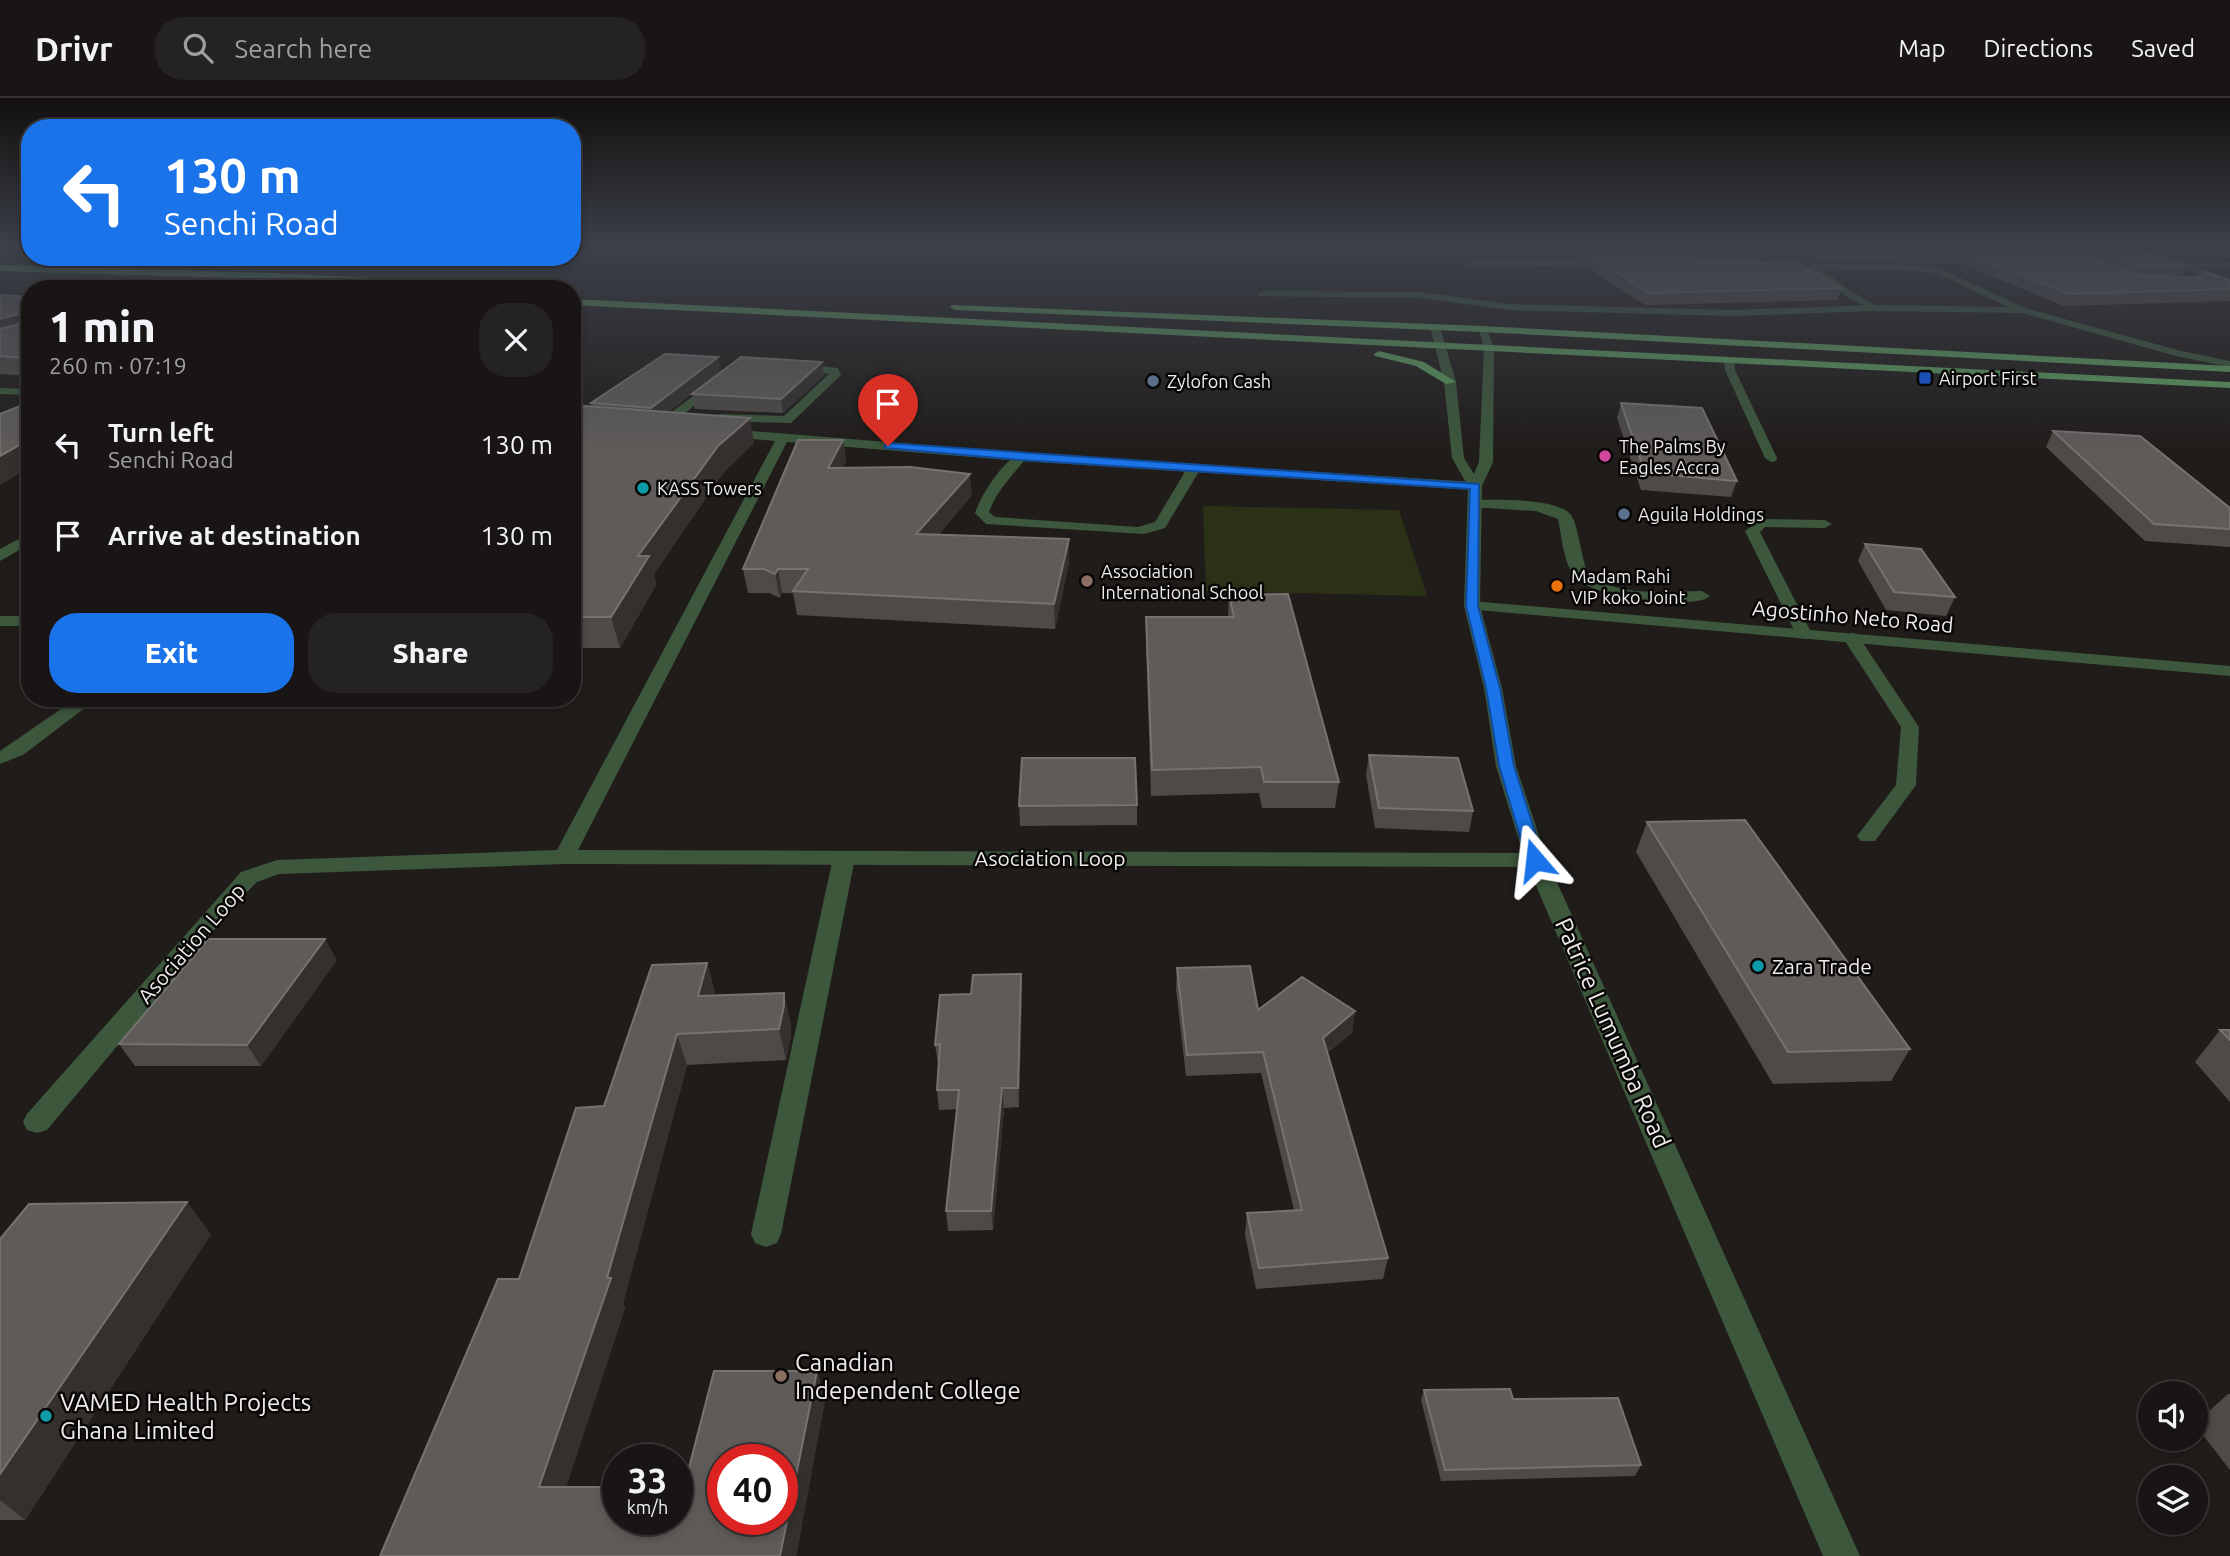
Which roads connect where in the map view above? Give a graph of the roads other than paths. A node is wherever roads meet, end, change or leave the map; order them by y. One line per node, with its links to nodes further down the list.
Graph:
1 (828, 315): 6 (highway)
2 (1141, 315): 4 (highway)
3 (2040, 315): 12 (street)
4 (1435, 327): 5 (highway); 7 (street)
5 (1482, 329): 8 (street, Patrice Lumumba Road); 9 (highway)
6 (1220, 335): 7 (highway); 14 (highway)
7 (1441, 346): 8 (highway); 14 (street)
8 (1488, 346): 9 (highway); 10 (highway); 25 (street, Patrice Lumumba Road)
9 (1875, 351): 12 (highway)
10 (1728, 360): 15 (highway); 23 (street)
11 (783, 365): 18 (street)
12 (2230, 367)
13 (730, 373): 18 (street)
14 (1450, 382): 25 (street)
15 (2230, 385)
16 (0, 391): 17 (street)
17 (21, 392)
18 (677, 414): 19 (street)
19 (659, 428)
20 (714, 432): 21 (street)
21 (783, 437): 22 (street); 39 (street)
22 (1021, 457): 24 (street); 24 (street)
23 (1771, 458)
24 (1194, 468): 25 (street)
25 (1475, 495): 29 (street); 30 (street, Patrice Lumumba Road)
26 (1825, 524): 33 (street)
27 (21, 543): 28 (street)
28 (0, 556)
29 (1702, 596)
30 (1472, 606): 33 (street, Agostinho Neto Road); 41 (street, Patrice Lumumba Road)
31 (0, 621): 32 (street)
32 (21, 621)
33 (1804, 634): 34 (street, Agostinho Neto Road)
34 (1851, 638): 35 (street, Agostinho Neto Road); 38 (street)
35 (2230, 671)
36 (77, 707): 37 (street)
37 (0, 758)
38 (1868, 836)
39 (564, 857): 40 (street, Asociation Loop); 42 (street, Asociation Loop)
40 (844, 858): 41 (street, Asociation Loop); 43 (street)
41 (1535, 860): 44 (street, Patrice Lumumba Road)
42 (37, 1122)
43 (766, 1234)
44 (1842, 1556)

